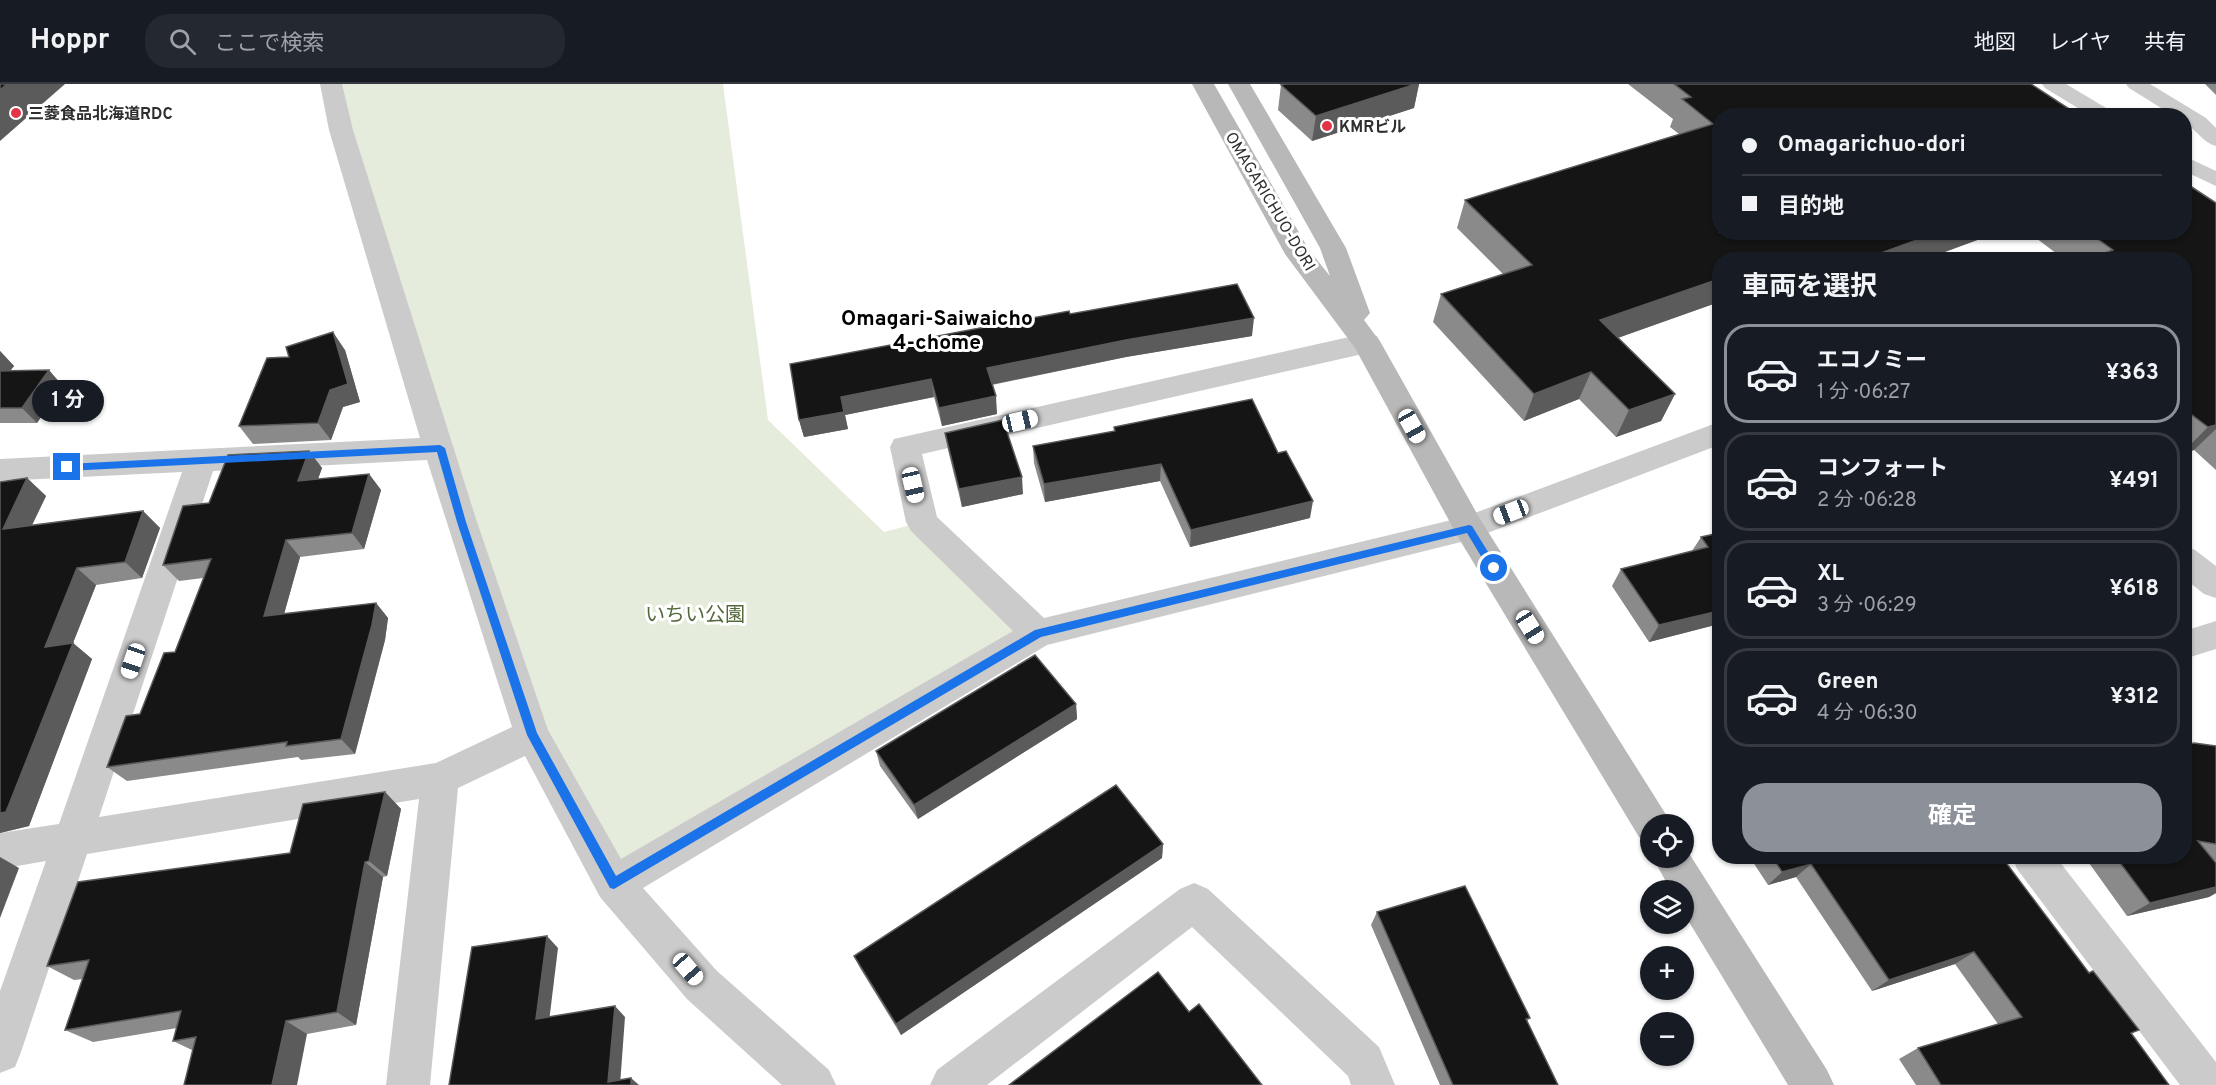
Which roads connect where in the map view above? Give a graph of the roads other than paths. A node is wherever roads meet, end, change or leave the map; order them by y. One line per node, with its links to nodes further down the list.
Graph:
1 (331, 84): 16 (street)
2 (1203, 84): 14 (main road, OMAGARICHUO-DORI)
3 (1239, 84): 14 (main road, OMAGARICHUO-DORI)
4 (2052, 84): 7 (lane)
5 (2164, 84): 9 (lane)
6 (2137, 85): 8 (lane)
7 (2092, 108)
8 (2176, 108)
9 (2216, 117)
10 (2192, 118): 11 (lane)
11 (2216, 140)
12 (2192, 166): 13 (lane)
13 (2216, 180)
14 (1367, 343): 19 (main road, OMAGARICHUO-DORI); 22 (street)
15 (1712, 446): 19 (street)
16 (440, 448): 17 (street); 25 (street)
17 (201, 462): 18 (street); 28 (street)
18 (0, 470)
19 (1469, 528): 22 (street); 27 (main road, OMAGARICHUO-DORI)
20 (2192, 566): 21 (street)
21 (2216, 585)
22 (1038, 633): 32 (street)
23 (2216, 635): 24 (street)
24 (2192, 642)
25 (532, 735): 26 (street); 32 (street)
26 (440, 779): 28 (street); 34 (street)
27 (1645, 814)
28 (73, 839): 29 (street); 33 (street)
29 (0, 851)
30 (2037, 864): 39 (street)
31 (1678, 868): 38 (main road)
32 (614, 884): 35 (street)
33 (0, 1052)
34 (408, 1085)
35 (814, 1085)
36 (952, 1085): 37 (street)
37 (1373, 1085)
38 (1812, 1085)
39 (2207, 1085)

